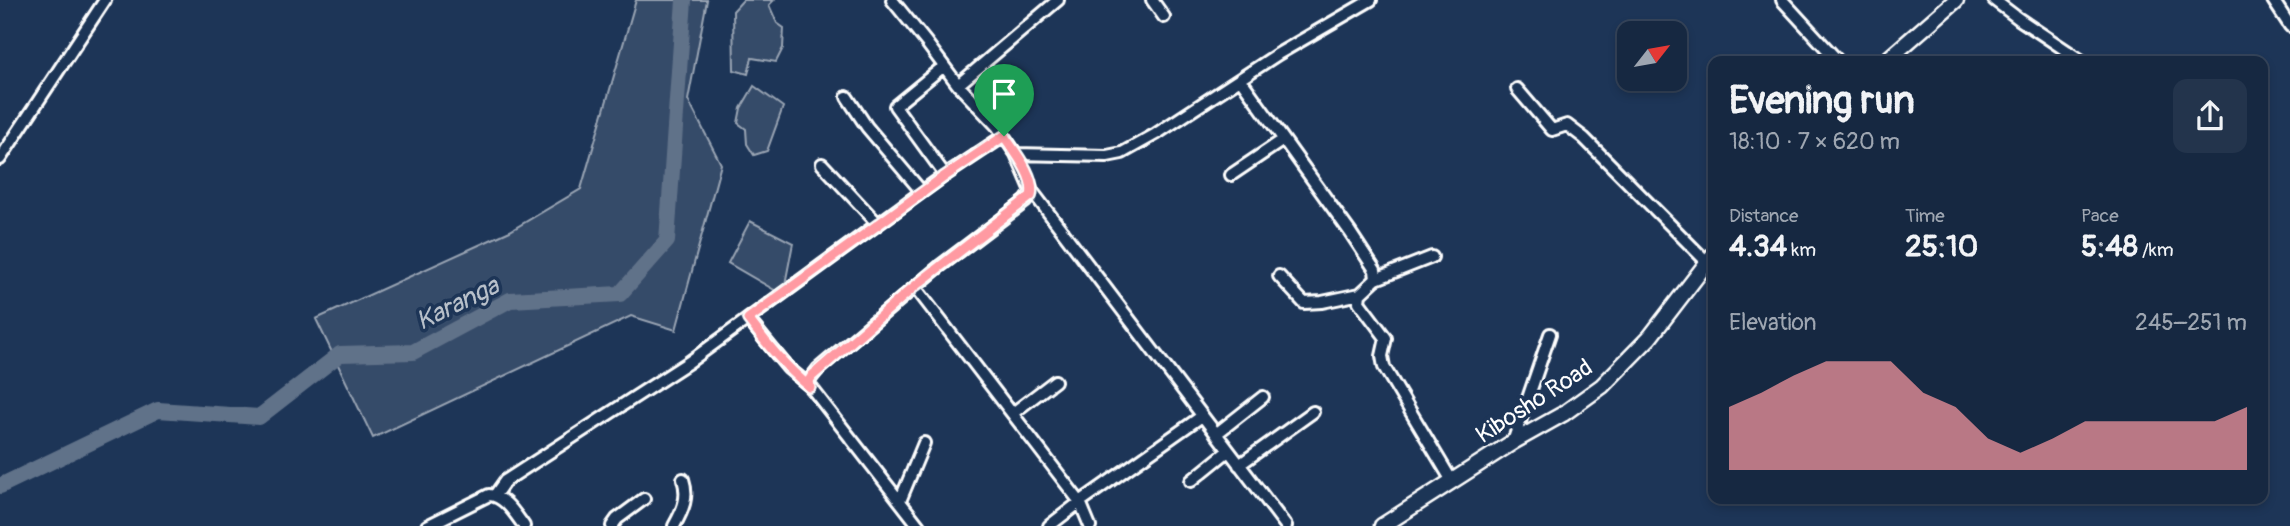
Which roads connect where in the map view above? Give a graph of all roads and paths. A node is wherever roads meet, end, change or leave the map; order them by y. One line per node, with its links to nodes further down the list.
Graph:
1 (105, 0): 24 (street)
2 (892, 0): 16 (street)
3 (1058, 0): 18 (street)
4 (1152, 0): 11 (street)
5 (1371, 0): 17 (street)
6 (1782, 0): 13 (street)
7 (1956, 0): 14 (main road)
8 (1994, 0): 15 (street)
9 (2273, 0): 10 (street)
10 (2286, 13): 12 (street)
11 (1164, 17)
12 (2290, 26)
13 (1833, 56)
14 (1892, 56)
15 (2074, 56)
16 (944, 66): 18 (street); 27 (street)
17 (1241, 80): 22 (street); 23 (street)
18 (957, 85): 21 (street)
19 (1517, 89): 31 (street)
20 (847, 97): 29 (street)
21 (1004, 136): 23 (street); 27 (street)
22 (1283, 140): 26 (street); 35 (street)
23 (1016, 154): 28 (street)
24 (0, 159)
25 (822, 164): 30 (street)
26 (1231, 175)
27 (945, 176): 29 (street)
28 (1032, 191): 36 (street); 45 (street)
29 (922, 192): 30 (street)
30 (878, 224): 38 (street)
31 (1708, 256)
32 (1432, 257): 35 (street)
33 (1708, 261): 47 (main road, Kibosho Road)
34 (1279, 276): 37 (street)
35 (1376, 279): 37 (street)
36 (915, 286): 41 (street); 44 (street)
37 (1360, 293): 53 (street)
38 (748, 319): 41 (street); 54 (street)
39 (1550, 334): 47 (street)
40 (1055, 381): 44 (street)
41 (810, 387): 56 (street)
42 (1263, 397): 46 (street)
43 (1313, 412): 50 (street)
44 (1013, 413): 57 (street)
45 (1202, 416): 46 (street); 57 (street)
46 (1216, 434): 49 (street)
47 (1513, 442): 53 (main road, Kibosho Road)
48 (924, 443): 56 (street)
49 (1228, 451): 50 (street); 52 (street)
50 (1239, 465): 65 (street)
51 (682, 479): 61 (street)
52 (1191, 481)
53 (1452, 481): 66 (main road, Kibosho Road)
54 (495, 495): 58 (street); 59 (street)
55 (644, 499): 60 (street)
56 (900, 501): 62 (street)
57 (1080, 502): 63 (street); 64 (street)
58 (427, 526)
59 (524, 526)
60 (612, 526)
61 (674, 526)
62 (919, 526)
63 (1049, 526)
64 (1090, 526)
65 (1286, 526)
66 (1382, 526)

